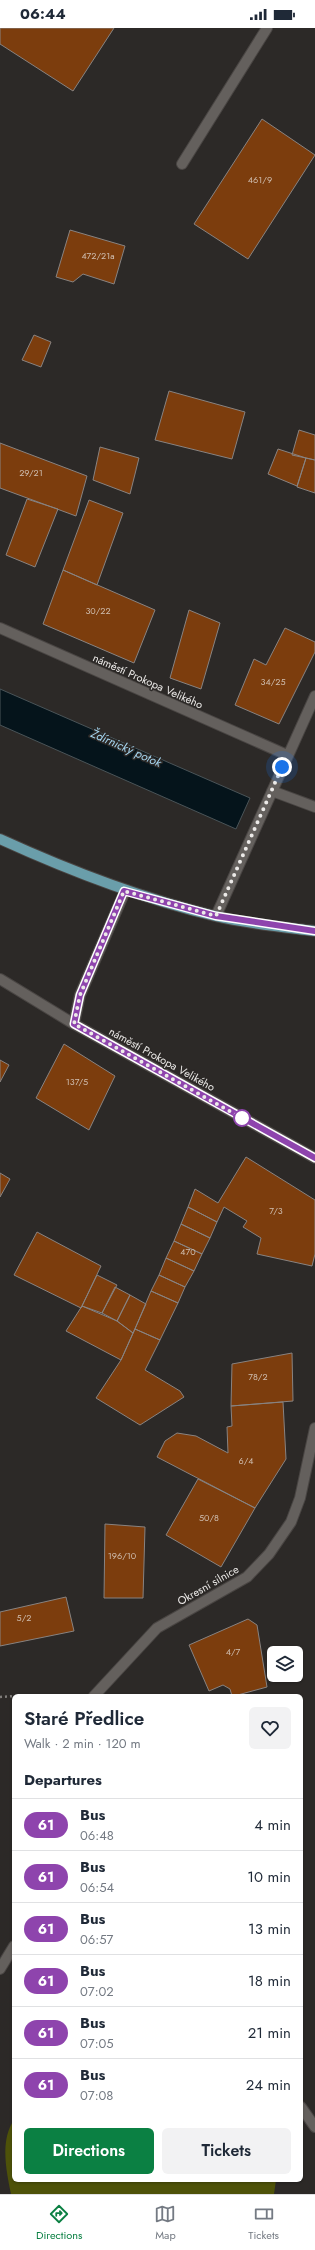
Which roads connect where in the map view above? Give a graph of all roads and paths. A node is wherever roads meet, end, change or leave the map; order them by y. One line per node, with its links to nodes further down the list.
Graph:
1 (267, 28): 2 (street)
2 (182, 164)
3 (0, 628): 5 (street, náměstí Prokopa Velikého)
4 (315, 696): 5 (street)
5 (287, 755): 6 (street)
6 (272, 791): 7 (street); 10 (street)
7 (315, 807)
8 (0, 839): 9 (main road)
9 (124, 891): 10 (main road); 13 (street)
10 (216, 916): 11 (main road)
11 (315, 931)
12 (0, 979): 13 (street, náměstí Prokopa Velikého)
13 (74, 1024): 14 (street, náměstí Prokopa Velikého)
14 (315, 1158)
15 (315, 1428): 16 (street, Okresní silnice)
16 (96, 1694)
17 (0, 1696): 18 (path)
18 (12, 1696)
19 (12, 1949): 20 (street)
20 (0, 1969)
21 (303, 2110): 22 (street)
22 (315, 2127)

